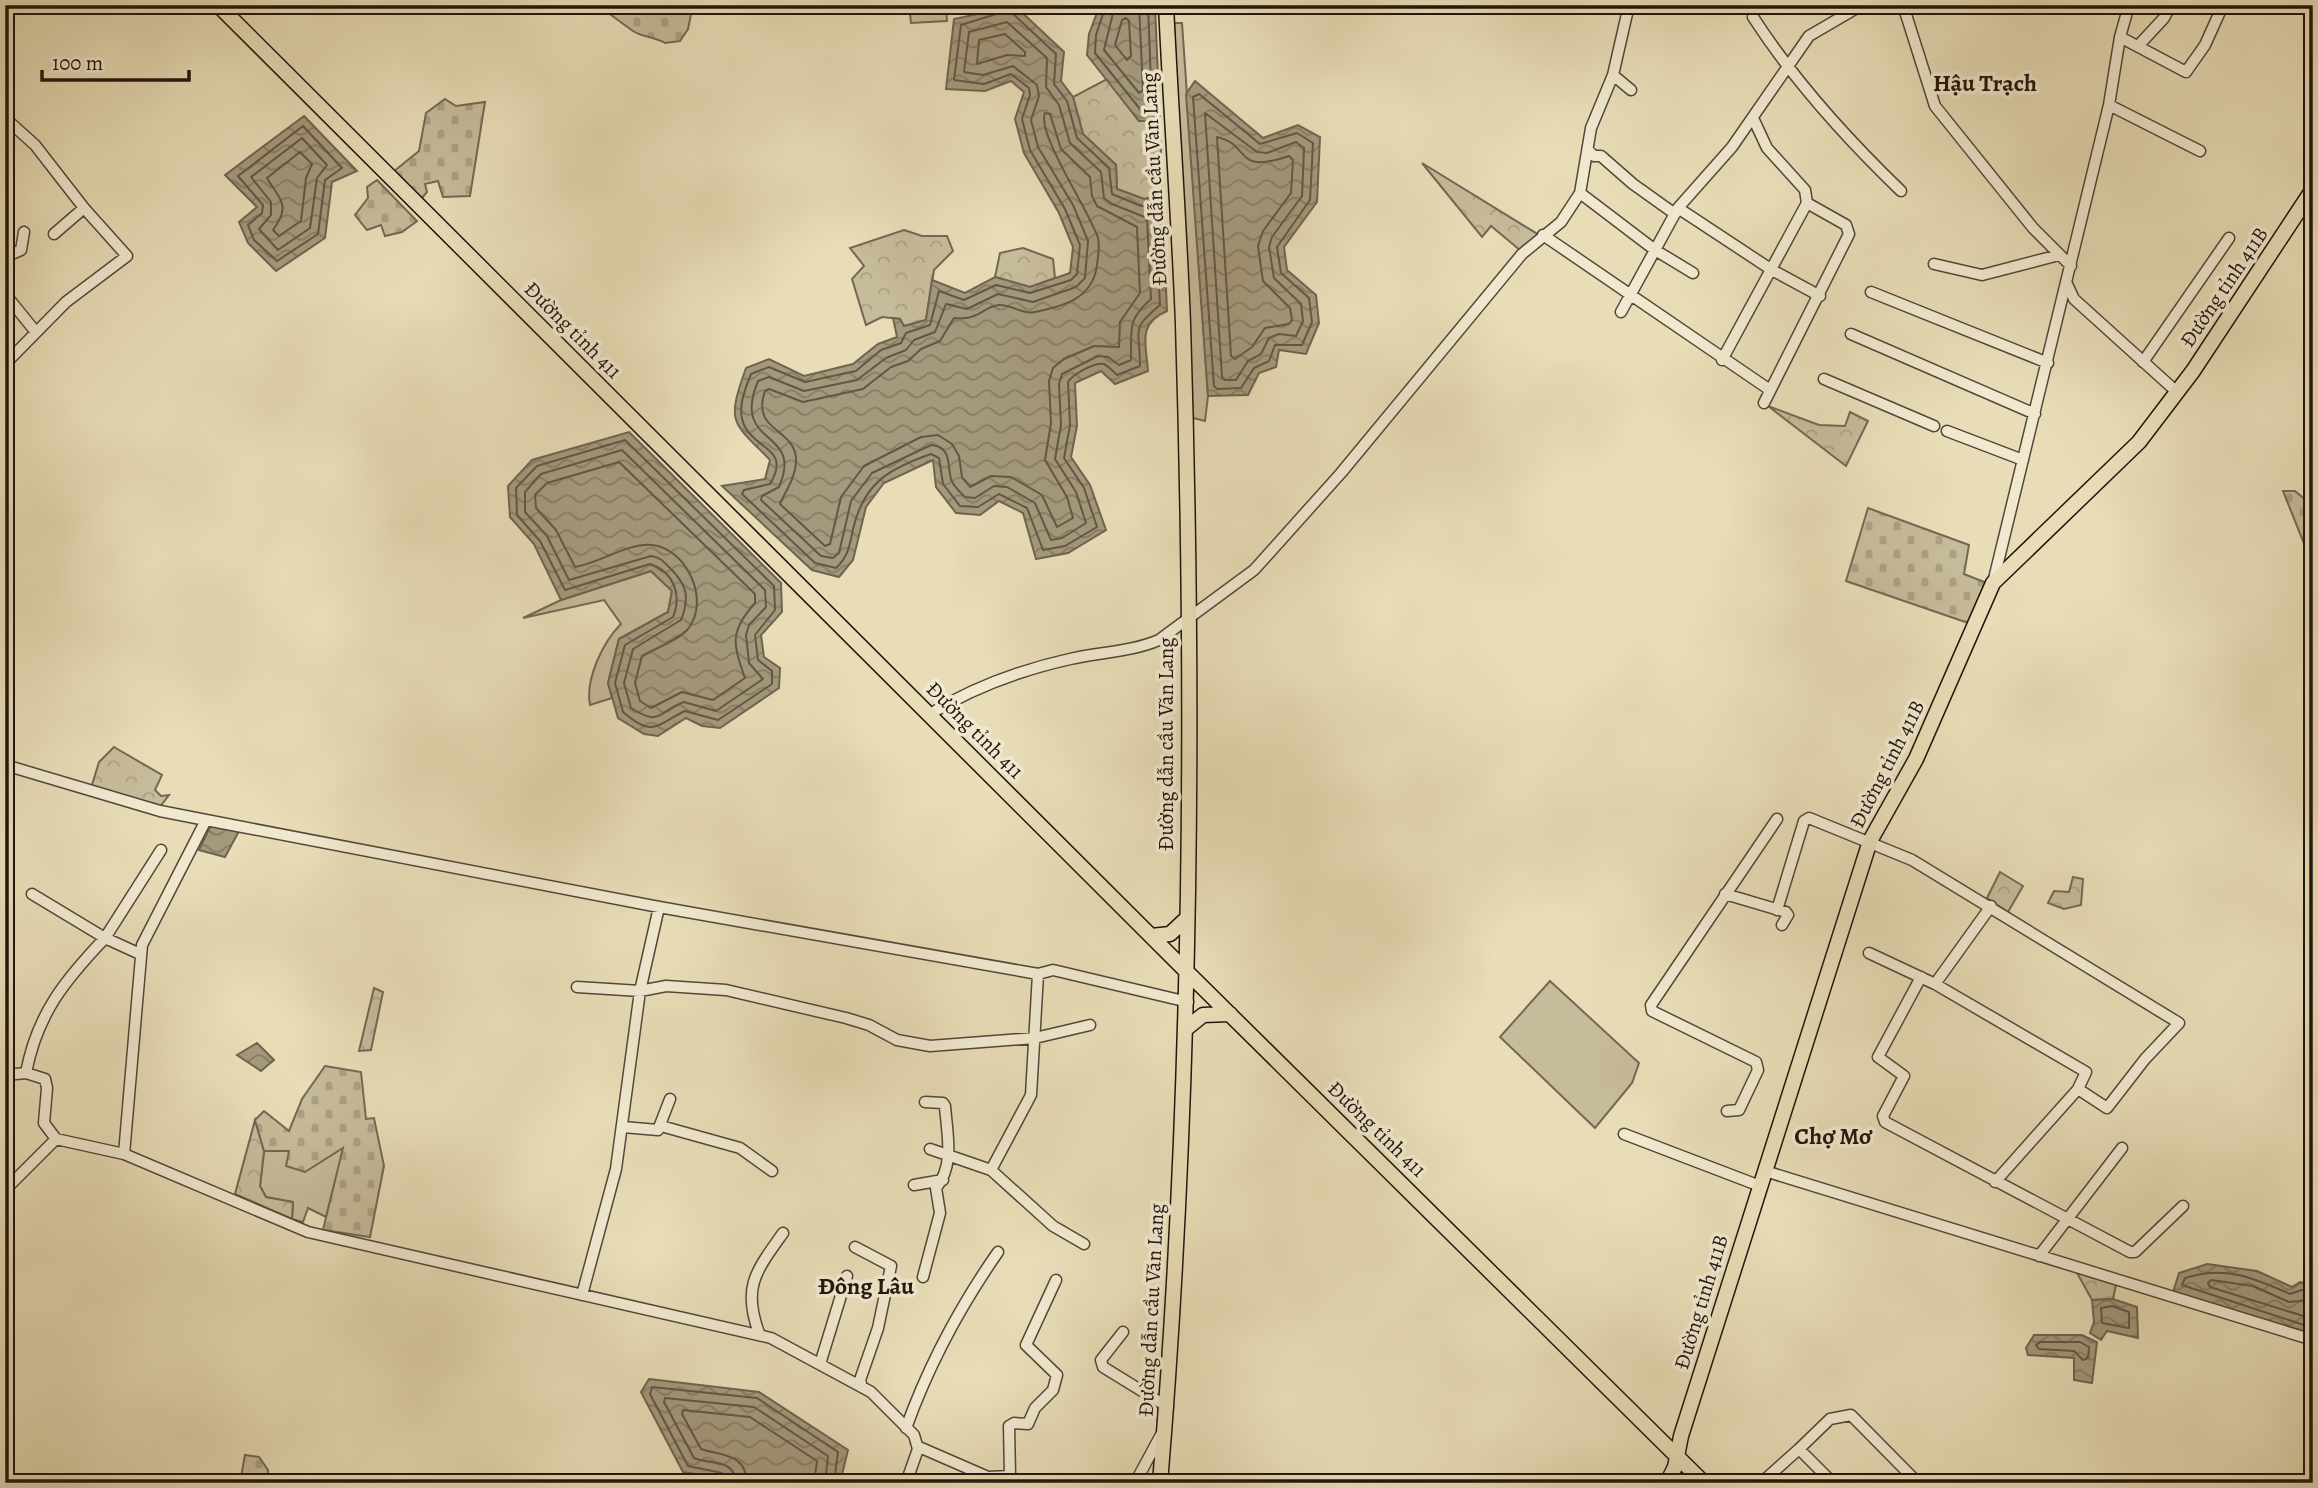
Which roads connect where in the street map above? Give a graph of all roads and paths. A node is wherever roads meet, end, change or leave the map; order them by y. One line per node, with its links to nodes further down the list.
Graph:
1 (218, 5): 59 (main road, Đường tỉnh 411)
2 (1166, 5): 58 (main road, Đường dẫn cầu Văn Lang)
3 (1629, 5): 13 (street)
4 (1862, 5): 12 (street)
5 (1903, 5): 31 (street)
6 (2129, 5): 10 (street)
7 (2171, 5): 11 (street)
8 (2222, 5): 11 (street)
9 (1753, 17): 12 (street)
10 (2120, 37): 11 (street); 15 (street)
11 (2138, 46)
12 (1786, 67): 17 (street); 21 (street)
13 (1613, 75): 14 (street); 18 (street)
14 (1631, 90)
15 (2109, 105): 19 (street); 34 (street)
16 (5, 118): 24 (street)
17 (1753, 118): 23 (street); 25 (street)
18 (1588, 149): 22 (street); 25 (street)
19 (2200, 151)
20 (2313, 189): 51 (main road, Đường tỉnh 411B)
21 (1901, 191)
22 (1580, 193): 28 (street); 30 (street)
23 (1807, 203): 35 (street); 39 (street)
24 (84, 208): 27 (street); 43 (street)
25 (1677, 211): 30 (street); 35 (street)
26 (24, 232): 32 (street)
27 (54, 234)
28 (1543, 235): 41 (street); 58 (street)
29 (2229, 238): 47 (street)
30 (1655, 250): 36 (street); 41 (street)
31 (2059, 255): 33 (street); 34 (street)
32 (5, 257)
33 (1934, 264)
34 (2071, 267): 37 (street)
35 (1772, 270): 39 (street); 45 (street)
36 (1693, 273)
37 (2067, 284): 47 (street); 48 (street)
38 (1871, 292): 48 (street)
39 (1820, 296): 50 (street)
40 (6, 297): 43 (street)
41 (1632, 297): 42 (street); 45 (street)
42 (1621, 312)
43 (35, 331): 46 (street)
44 (1851, 334): 53 (street)
45 (1722, 360): 50 (street)
46 (8, 361)
47 (2143, 362): 51 (street)
48 (2048, 363): 53 (street)
49 (1824, 379): 54 (street)
50 (1769, 390): 52 (street)
51 (2178, 393): 57 (main road, Đường tỉnh 411B)
52 (1764, 403)
53 (2035, 414): 56 (street)
54 (1934, 426)
55 (1947, 431): 56 (street)
56 (2023, 460): 57 (street)
57 (1993, 583): 63 (main road, Đường tỉnh 411B)
58 (1187, 620): 59 (street); 70 (main road, Đường dẫn cầu Văn Lang)
59 (930, 714): 72 (main road, Đường tỉnh 411)
60 (5, 765): 62 (street)
61 (1777, 819): 66 (street)
62 (206, 820): 68 (street); 75 (street)
63 (1870, 841): 67 (street); 69 (street); 103 (main road, Đường tỉnh 411B)
64 (161, 850): 73 (street)
65 (32, 894): 73 (street)
66 (1725, 894): 69 (street); 92 (street)
67 (1991, 906): 79 (street); 89 (street)
68 (659, 907): 77 (street); 81 (street)
69 (1777, 910): 71 (street)
70 (1186, 919): 72 (main road); 76 (main road, Đường dẫn cầu Văn Lang)
71 (1782, 925)
72 (1151, 936): 76 (main road, Đường tỉnh 411)
73 (105, 938): 75 (street); 87 (street)
74 (1869, 953): 78 (street)
75 (140, 954): 99 (street)
76 (1187, 972): 82 (main road, Đường dẫn cầu Văn Lang); 83 (main road, Đường tỉnh 411)
77 (1038, 974): 82 (street); 86 (street)
78 (1921, 978): 79 (street); 105 (street)
79 (1935, 984): 89 (street)
80 (577, 987): 81 (street)
81 (640, 991): 86 (street); 94 (street)
82 (1188, 1002): 85 (main road, Đường dẫn cầu Văn Lang)
83 (1230, 1014): 85 (main road); 130 (main road, Đường tỉnh 411)
84 (1090, 1026): 86 (street)
85 (1187, 1028): 125 (main road, Đường dẫn cầu Văn Lang)
86 (1035, 1038): 101 (street)
87 (26, 1073): 88 (street); 96 (street)
88 (5, 1075)
89 (2078, 1089): 105 (street)
90 (670, 1098): 93 (street)
91 (925, 1102): 100 (street)
92 (1727, 1111)
93 (661, 1126): 94 (street); 102 (street)
94 (623, 1127): 119 (street)
95 (1624, 1135): 107 (street)
96 (56, 1139): 99 (street); 108 (street)
97 (2122, 1148): 110 (street)
98 (930, 1149): 100 (street)
99 (124, 1154): 119 (street)
100 (949, 1156): 101 (street); 104 (street)
101 (990, 1170): 112 (street)
102 (772, 1171)
103 (1765, 1171): 107 (main road, Đường tỉnh 411B); 115 (street)
104 (944, 1180): 106 (street); 117 (street)
105 (1994, 1182): 110 (street)
106 (914, 1185)
107 (1759, 1186): 130 (main road, Đường tỉnh 411B)
108 (5, 1190)
109 (2183, 1206): 110 (street)
110 (2067, 1219): 115 (street)
111 (783, 1233): 121 (street)
112 (1084, 1244)
113 (855, 1247): 124 (street)
114 (998, 1252): 127 (street)
115 (2039, 1256): 122 (street)
116 (847, 1276): 123 (street)
117 (923, 1276)
118 (1056, 1280): 128 (street)
119 (582, 1295): 121 (street)
120 (1123, 1332): 125 (street)
121 (759, 1333): 123 (street)
122 (2313, 1340)
123 (820, 1364): 124 (street)
124 (862, 1388): 127 (street)
125 (1168, 1407): 126 (main road, Đường dẫn cầu Văn Lang)
126 (1166, 1426): 134 (street); 135 (main road, Đường dẫn cầu Văn Lang)
127 (906, 1428): 128 (street)
128 (919, 1447): 133 (street)
129 (1798, 1449): 138 (street); 139 (street); 140 (street)
130 (1678, 1454): 136 (main road, Đường tỉnh 411B); 137 (main road, Đường tỉnh 411)
131 (691, 1481): 132 (street)
132 (706, 1483)
133 (906, 1483)
134 (1135, 1483)
135 (1160, 1483)
136 (1667, 1483)
137 (1704, 1483)
138 (1761, 1483)
139 (1833, 1483)
140 (1918, 1483)

